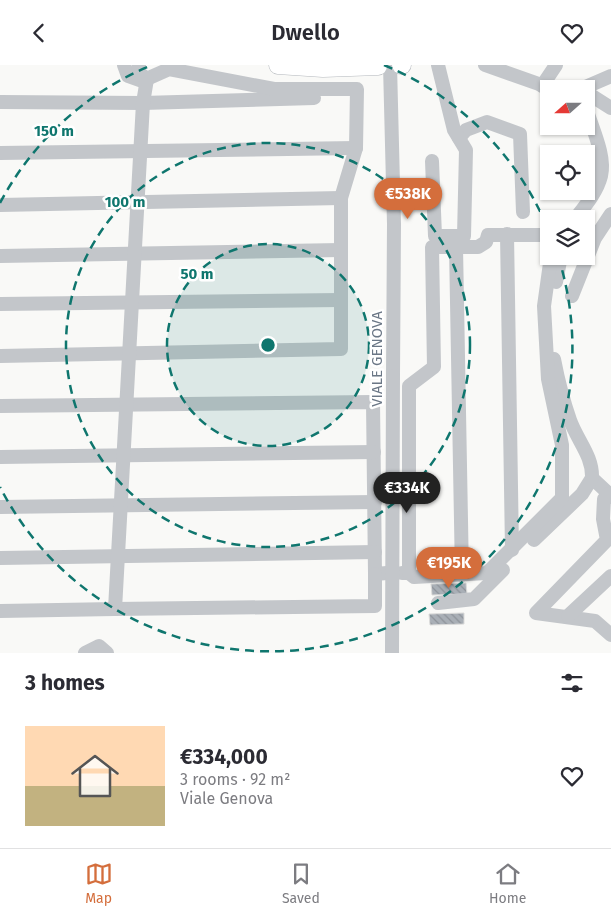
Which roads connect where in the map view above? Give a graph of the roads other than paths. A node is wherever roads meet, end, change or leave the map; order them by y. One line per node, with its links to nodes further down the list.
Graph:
1 (124, 65): 10 (street)
2 (139, 65): 10 (street)
3 (278, 65): 7 (main road)
4 (438, 65): 20 (street)
5 (485, 65): 8 (street)
6 (556, 65): 11 (street)
7 (384, 66): 70 (street, VIALE GENOVA, bridge)
8 (515, 71): 12 (street)
9 (611, 76): 13 (street)
10 (147, 79): 14 (street); 17 (street)
11 (551, 80)
12 (540, 83)
13 (595, 83)
14 (357, 97): 17 (street); 21 (street)
15 (595, 97): 18 (street)
16 (0, 102): 17 (street)
17 (143, 103): 22 (street)
18 (611, 108)
19 (594, 135): 28 (street)
20 (459, 139): 24 (street); 29 (street)
21 (356, 148): 22 (street); 25 (street)
22 (141, 151): 23 (street); 26 (street)
23 (0, 153)
24 (432, 161)
25 (341, 199): 26 (street); 34 (street)
26 (138, 202): 27 (street); 35 (street)
27 (0, 205)
28 (582, 210)
29 (523, 213)
30 (611, 214): 39 (street)
31 (507, 234): 32 (street); 33 (street); 56 (street)
32 (540, 236)
33 (456, 247): 60 (street); 61 (street)
34 (341, 250): 35 (street); 40 (street)
35 (135, 253): 36 (street); 41 (street)
36 (0, 256)
37 (550, 265): 56 (street)
38 (559, 265): 50 (street)
39 (572, 296)
40 (340, 300): 41 (street); 43 (street)
41 (132, 303): 42 (street); 43 (street)
42 (0, 304)
43 (130, 353): 44 (street); 45 (street)
44 (0, 356)
45 (127, 405): 46 (street); 47 (street); 48 (street)
46 (0, 406)
47 (374, 452): 48 (street); 52 (street)
48 (124, 455): 49 (street); 53 (street)
49 (0, 457)
50 (592, 478): 51 (street); 63 (street)
51 (610, 496): 55 (street)
52 (375, 502): 53 (street); 57 (street)
53 (121, 506): 54 (street); 58 (street)
54 (0, 507)
55 (609, 541): 66 (street)
56 (512, 550): 61 (street)
57 (375, 552): 58 (street); 60 (street)
58 (118, 557): 59 (street); 64 (street)
59 (0, 558)
60 (393, 573): 61 (street); 64 (street)
61 (462, 575)
62 (611, 576): 66 (street)
63 (438, 603)
64 (116, 609): 65 (street)
65 (0, 611)
66 (568, 616): 67 (street)
67 (611, 635)
68 (85, 653): 69 (street)
69 (107, 653)
70 (392, 653)

